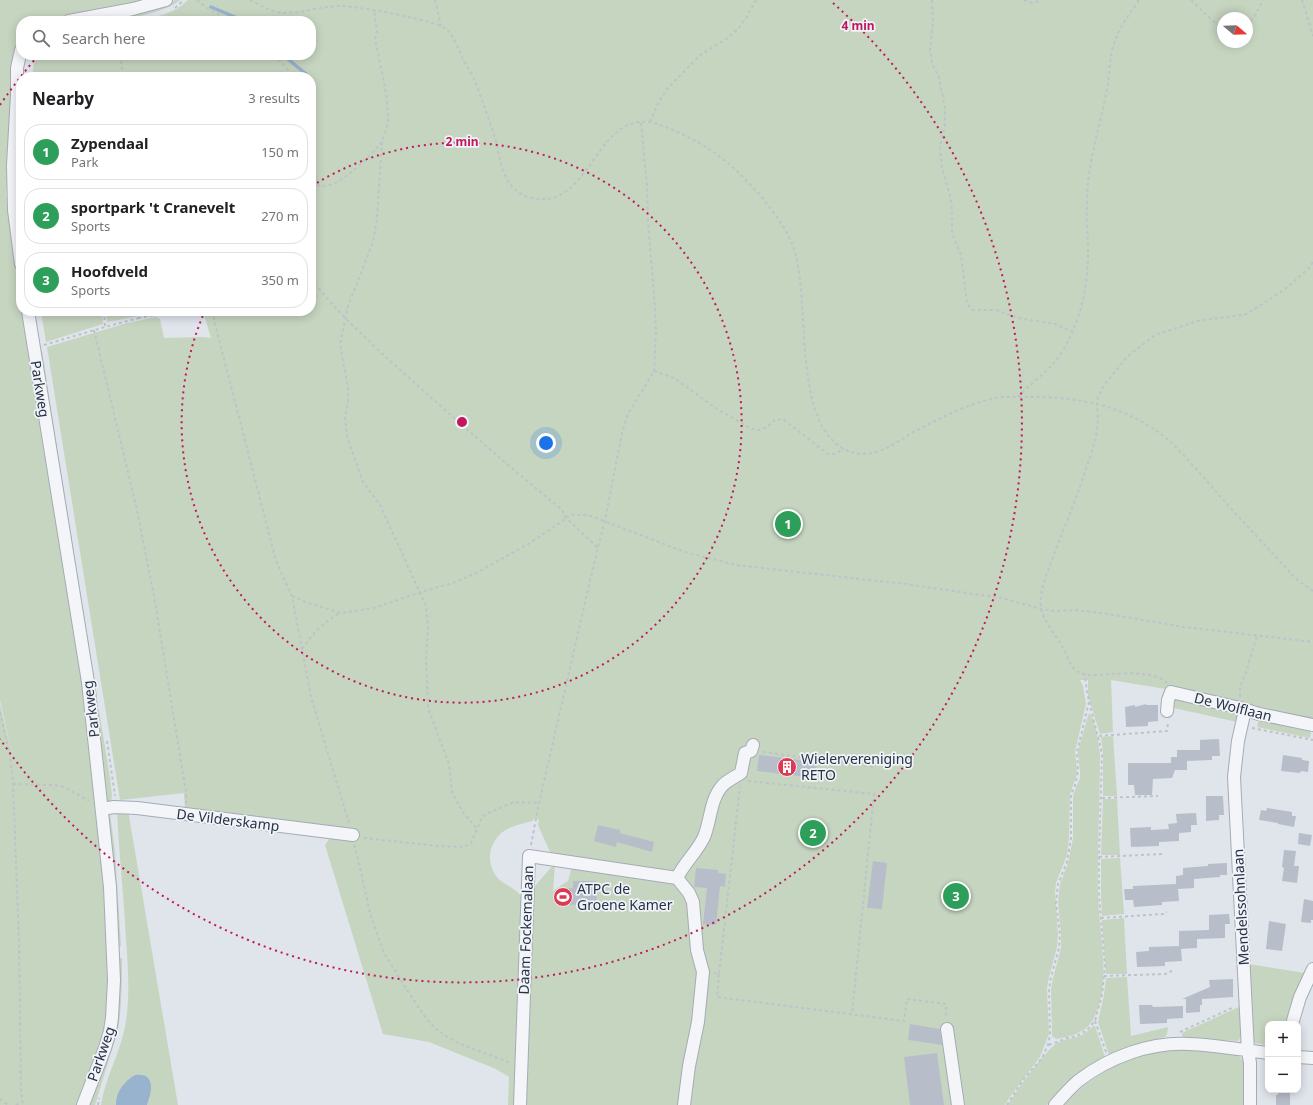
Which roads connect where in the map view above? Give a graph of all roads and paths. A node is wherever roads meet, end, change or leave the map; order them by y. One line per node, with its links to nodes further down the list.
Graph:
1 (166, 0): 14 (street)
2 (197, 0): 15 (path)
3 (250, 0): 13 (path)
4 (435, 0): 18 (path)
5 (756, 0): 27 (path)
6 (932, 0): 42 (path)
7 (1024, 0): 8 (path)
8 (1042, 0)
9 (1139, 0): 42 (path)
10 (1191, 0): 17 (path)
11 (1263, 0): 16 (path)
12 (1302, 0): 19 (path)
13 (374, 11): 18 (path); 28 (path)
14 (96, 16)
15 (221, 16)
16 (1253, 18)
17 (1217, 24)
18 (441, 26): 26 (path)
19 (1313, 36)
20 (19, 60): 23 (street)
21 (121, 60): 24 (path)
22 (279, 60): 25 (path)
23 (17, 72)
24 (122, 72)
25 (290, 72)
26 (641, 122): 27 (path); 44 (path)
27 (650, 122): 47 (path)
28 (382, 142): 30 (path); 38 (path)
29 (16, 153): 31 (street)
30 (316, 185)
31 (16, 219)
32 (1313, 262): 46 (path)
33 (316, 284): 38 (path)
34 (29, 316): 43 (street, Parkweg)
35 (104, 316): 40 (path)
36 (150, 316): 39 (path)
37 (214, 316): 53 (path)
38 (345, 316): 48 (path); 52 (path)
39 (139, 318): 40 (path)
40 (105, 326): 41 (path)
41 (94, 330): 43 (path); 73 (path)
42 (1073, 332): 45 (path)
43 (34, 349): 78 (street, Parkweg)
44 (654, 371): 47 (path); 49 (path)
45 (1018, 397): 46 (path); 47 (path)
46 (1097, 404): 51 (path); 54 (path)
47 (844, 449)
48 (565, 517): 49 (path); 50 (path); 52 (path)
49 (604, 521): 50 (path); 54 (path)
50 (598, 547): 77 (path)
51 (1313, 591)
52 (421, 592): 55 (path); 79 (path)
53 (292, 596): 55 (path); 58 (path)
54 (1041, 609): 56 (path); 59 (path)
55 (341, 613): 58 (path)
56 (1257, 636): 57 (path); 62 (path)
57 (1313, 642)
58 (302, 649): 80 (path)
59 (1085, 675): 60 (path); 61 (path)
60 (1171, 692): 62 (street, De Wolflaan); 63 (street)
61 (1089, 702): 67 (path); 98 (path)
62 (1242, 709): 65 (street, Mendelssohnlaan); 66 (street, De Wolflaan)
63 (1167, 711): 67 (path)
64 (0, 712): 72 (path)
65 (1242, 725): 68 (path); 92 (street, Mendelssohnlaan)
66 (1313, 725)
67 (1099, 736): 75 (path)
68 (1313, 740)
69 (752, 748): 70 (path); 71 (street)
70 (875, 767)
71 (738, 778): 84 (street); 90 (path); 93 (path)
72 (13, 784): 76 (path); 106 (path)
73 (186, 792)
74 (1158, 796): 75 (path)
75 (1102, 798): 83 (path)
76 (89, 801)
77 (539, 803): 79 (path); 82 (path)
78 (102, 809): 80 (street, De Vilderskamp); 110 (street, Parkweg)
79 (477, 829): 80 (path)
80 (353, 835): 104 (path)
81 (1162, 854): 83 (path)
82 (529, 856): 84 (street, Daam Fockemalaan); 104 (street, Daam Fockemalaan)
83 (1099, 857): 86 (path)
84 (677, 878): 112 (street)
85 (1167, 912): 86 (path)
86 (1101, 918): 91 (path)
87 (1313, 968): 95 (street)
88 (1172, 971): 91 (path)
89 (714, 974): 90 (path)
90 (719, 974): 93 (path)
91 (1104, 976): 94 (path)
92 (1246, 1001): 97 (path); 99 (street, Mendelssohnlaan)
93 (852, 1014): 96 (path)
94 (1095, 1021): 98 (path); 103 (path)
95 (1293, 1021)
96 (947, 1028): 113 (street)
97 (1176, 1033)
98 (1048, 1045): 114 (path)
99 (1248, 1051): 100 (street); 103 (street); 116 (street, Mendelssohnlaan)
100 (1265, 1053)
101 (1301, 1056): 102 (street)
102 (1313, 1058)
103 (1110, 1062): 115 (street)
104 (522, 1067): 111 (street, Daam Fockemalaan)
105 (0, 1099): 107 (path)
106 (22, 1101): 108 (path); 109 (path)
107 (8, 1105)
108 (16, 1105)
109 (22, 1105)
110 (83, 1105)
111 (520, 1105)
112 (684, 1105)
113 (958, 1105)
114 (1007, 1105)
115 (1055, 1105)
116 (1250, 1105)

